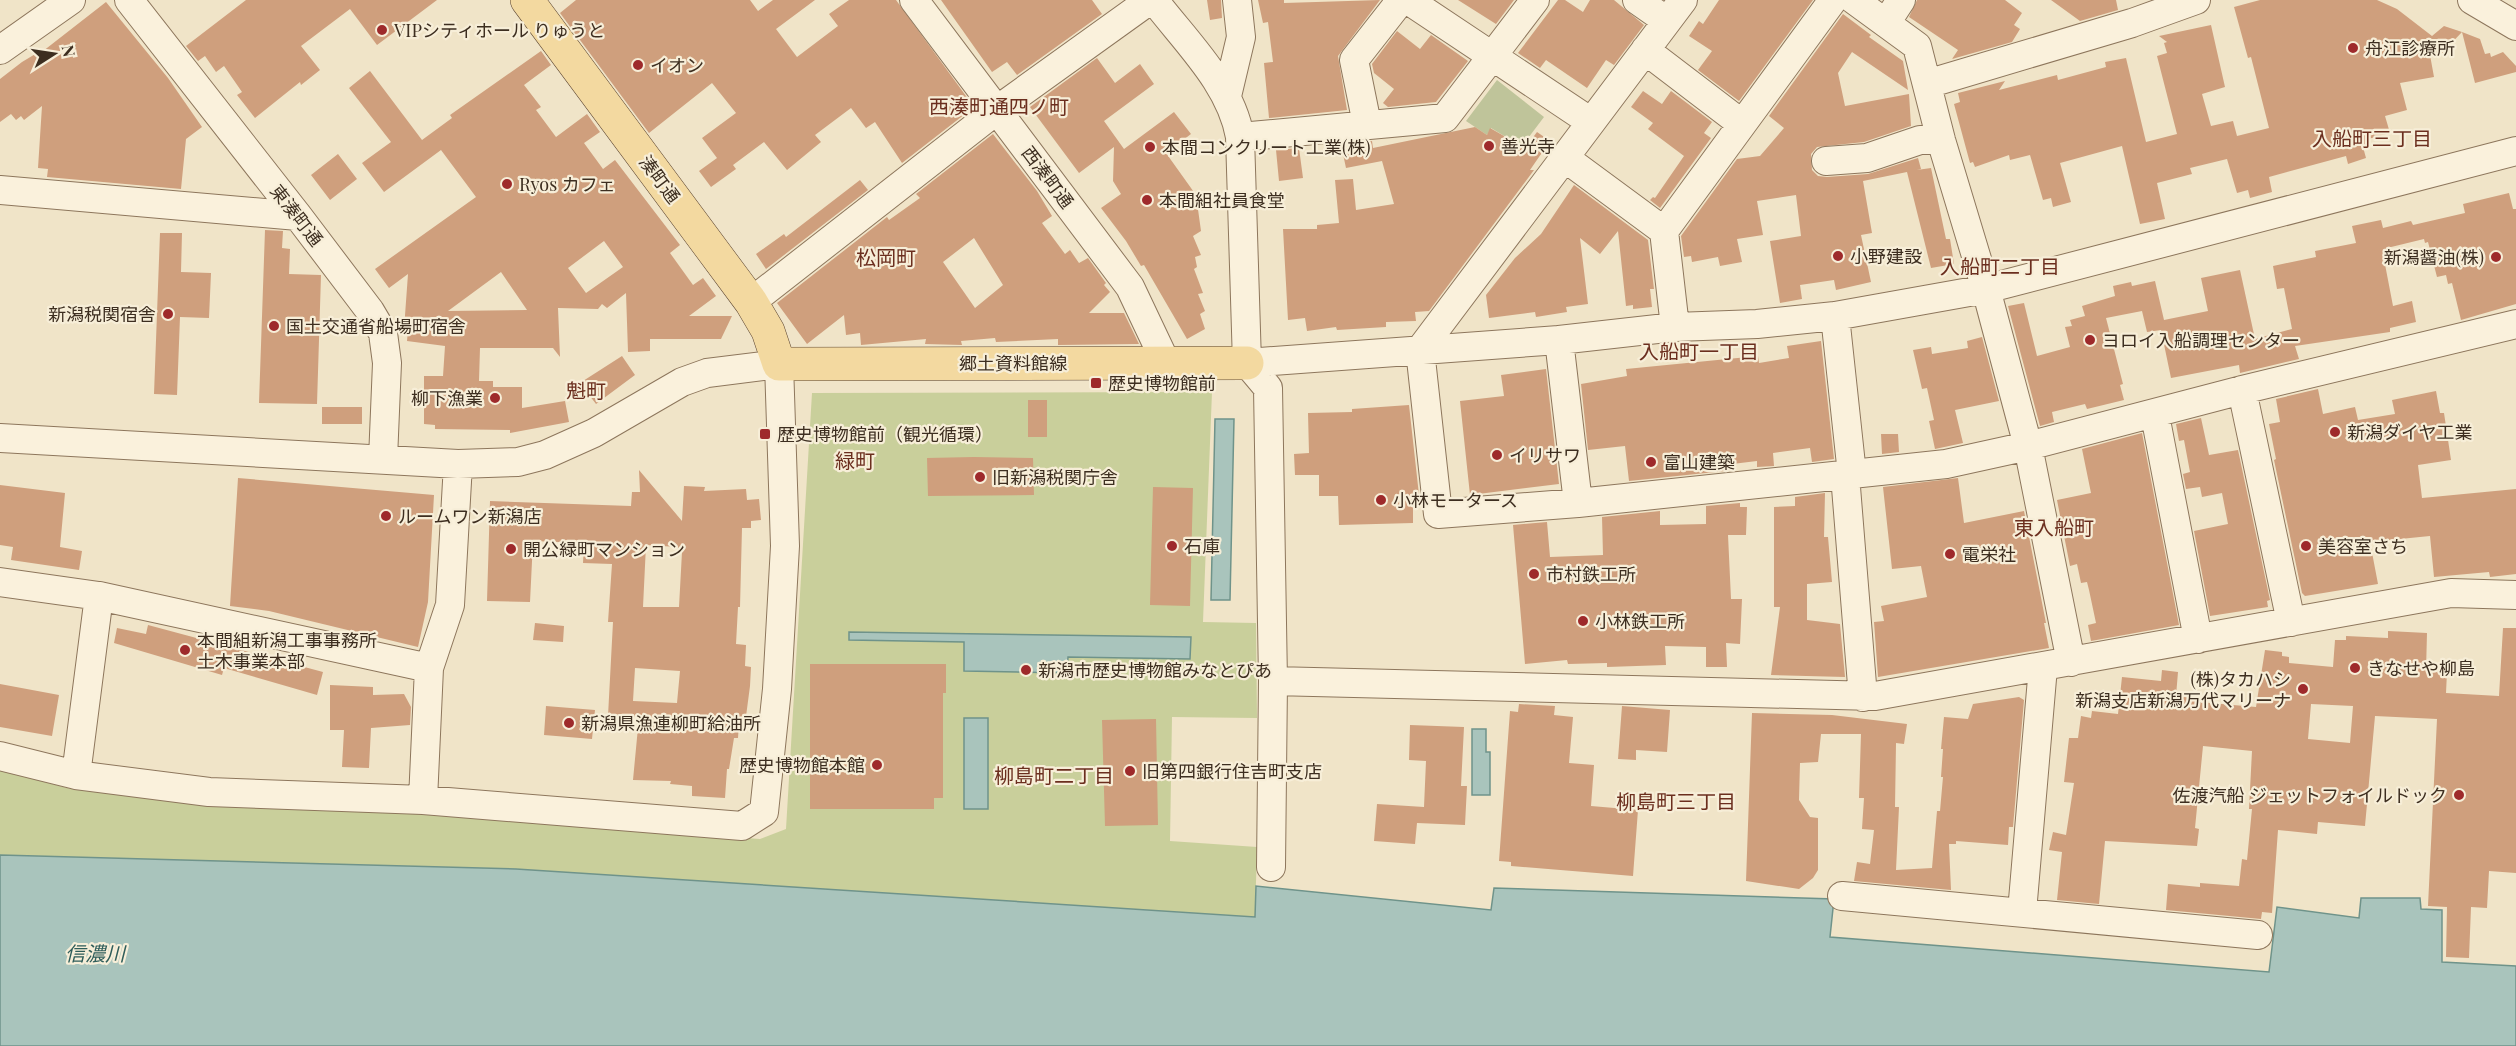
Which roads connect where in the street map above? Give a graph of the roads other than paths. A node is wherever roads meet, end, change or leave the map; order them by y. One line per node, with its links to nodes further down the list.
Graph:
1 (71, 0): 19 (street)
2 (129, 0): 34 (street, 東湊町通)
3 (527, 0): 37 (main road, 湊町通)
4 (914, 0): 24 (street, 西湊町通)
5 (1152, 0): 23 (street); 24 (street)
6 (1237, 0): 23 (street)
7 (1401, 0): 26 (street)
8 (1408, 0): 21 (street)
9 (1535, 0): 21 (street)
10 (1637, 0): 16 (street)
11 (1833, 0): 27 (street)
12 (1854, 0): 17 (street)
13 (1901, 0): 17 (street)
14 (2196, 0): 22 (street)
15 (2472, 0): 18 (street)
16 (1675, 11): 20 (street)
17 (1886, 23): 22 (street)
18 (2516, 26)
19 (0, 50)
20 (1646, 50): 25 (street); 27 (street)
21 (1493, 57): 25 (street); 26 (street)
22 (1927, 84): 29 (street)
23 (1227, 96): 28 (street)
24 (997, 110): 37 (street); 43 (street, 西湊町通)
25 (1591, 122): 31 (street)
26 (1367, 124): 28 (street)
27 (1742, 124): 35 (street)
28 (1240, 137): 44 (street)
29 (1941, 140): 32 (street); 36 (street)
30 (2516, 151): 36 (street)
31 (1564, 158): 35 (street); 42 (street)
32 (1826, 161)
33 (0, 189): 34 (street)
34 (298, 216): 50 (street, 東湊町通)
35 (1664, 231): 40 (street)
36 (1986, 290): 38 (street); 49 (street)
37 (751, 302): 45 (main road, 湊町通)
38 (1835, 316): 40 (street); 52 (street)
39 (2516, 324): 46 (street)
40 (1675, 327): 41 (street)
41 (1559, 340): 42 (street); 53 (street)
42 (1420, 351): 44 (street); 53 (street)
43 (1166, 363): 44 (main road, 郷土資料館線); 45 (main road, 郷土資料館線)
44 (1246, 363): 62 (street)
45 (779, 364): 51 (street); 66 (street)
46 (2242, 390): 47 (street); 57 (street)
47 (2155, 415): 49 (street); 58 (street)
48 (0, 438): 50 (street)
49 (2028, 446): 52 (street); 59 (street)
50 (383, 459): 51 (street)
51 (458, 464): 61 (street)
52 (1849, 474): 53 (street); 63 (street)
53 (1578, 503)
54 (0, 582): 56 (street)
55 (2516, 595): 57 (street)
56 (99, 596): 61 (street); 65 (street)
57 (2291, 622): 58 (street)
58 (2198, 639): 59 (street)
59 (2071, 662): 60 (street)
60 (2043, 667): 63 (street); 69 (street)
61 (429, 668): 66 (street)
62 (1273, 681): 63 (street); 67 (street)
63 (1863, 697)
64 (0, 756): 65 (street)
65 (76, 775): 66 (street)
66 (423, 800)
67 (1271, 867)
68 (1842, 896): 69 (street)
69 (2022, 912): 70 (street)
70 (2258, 935)

